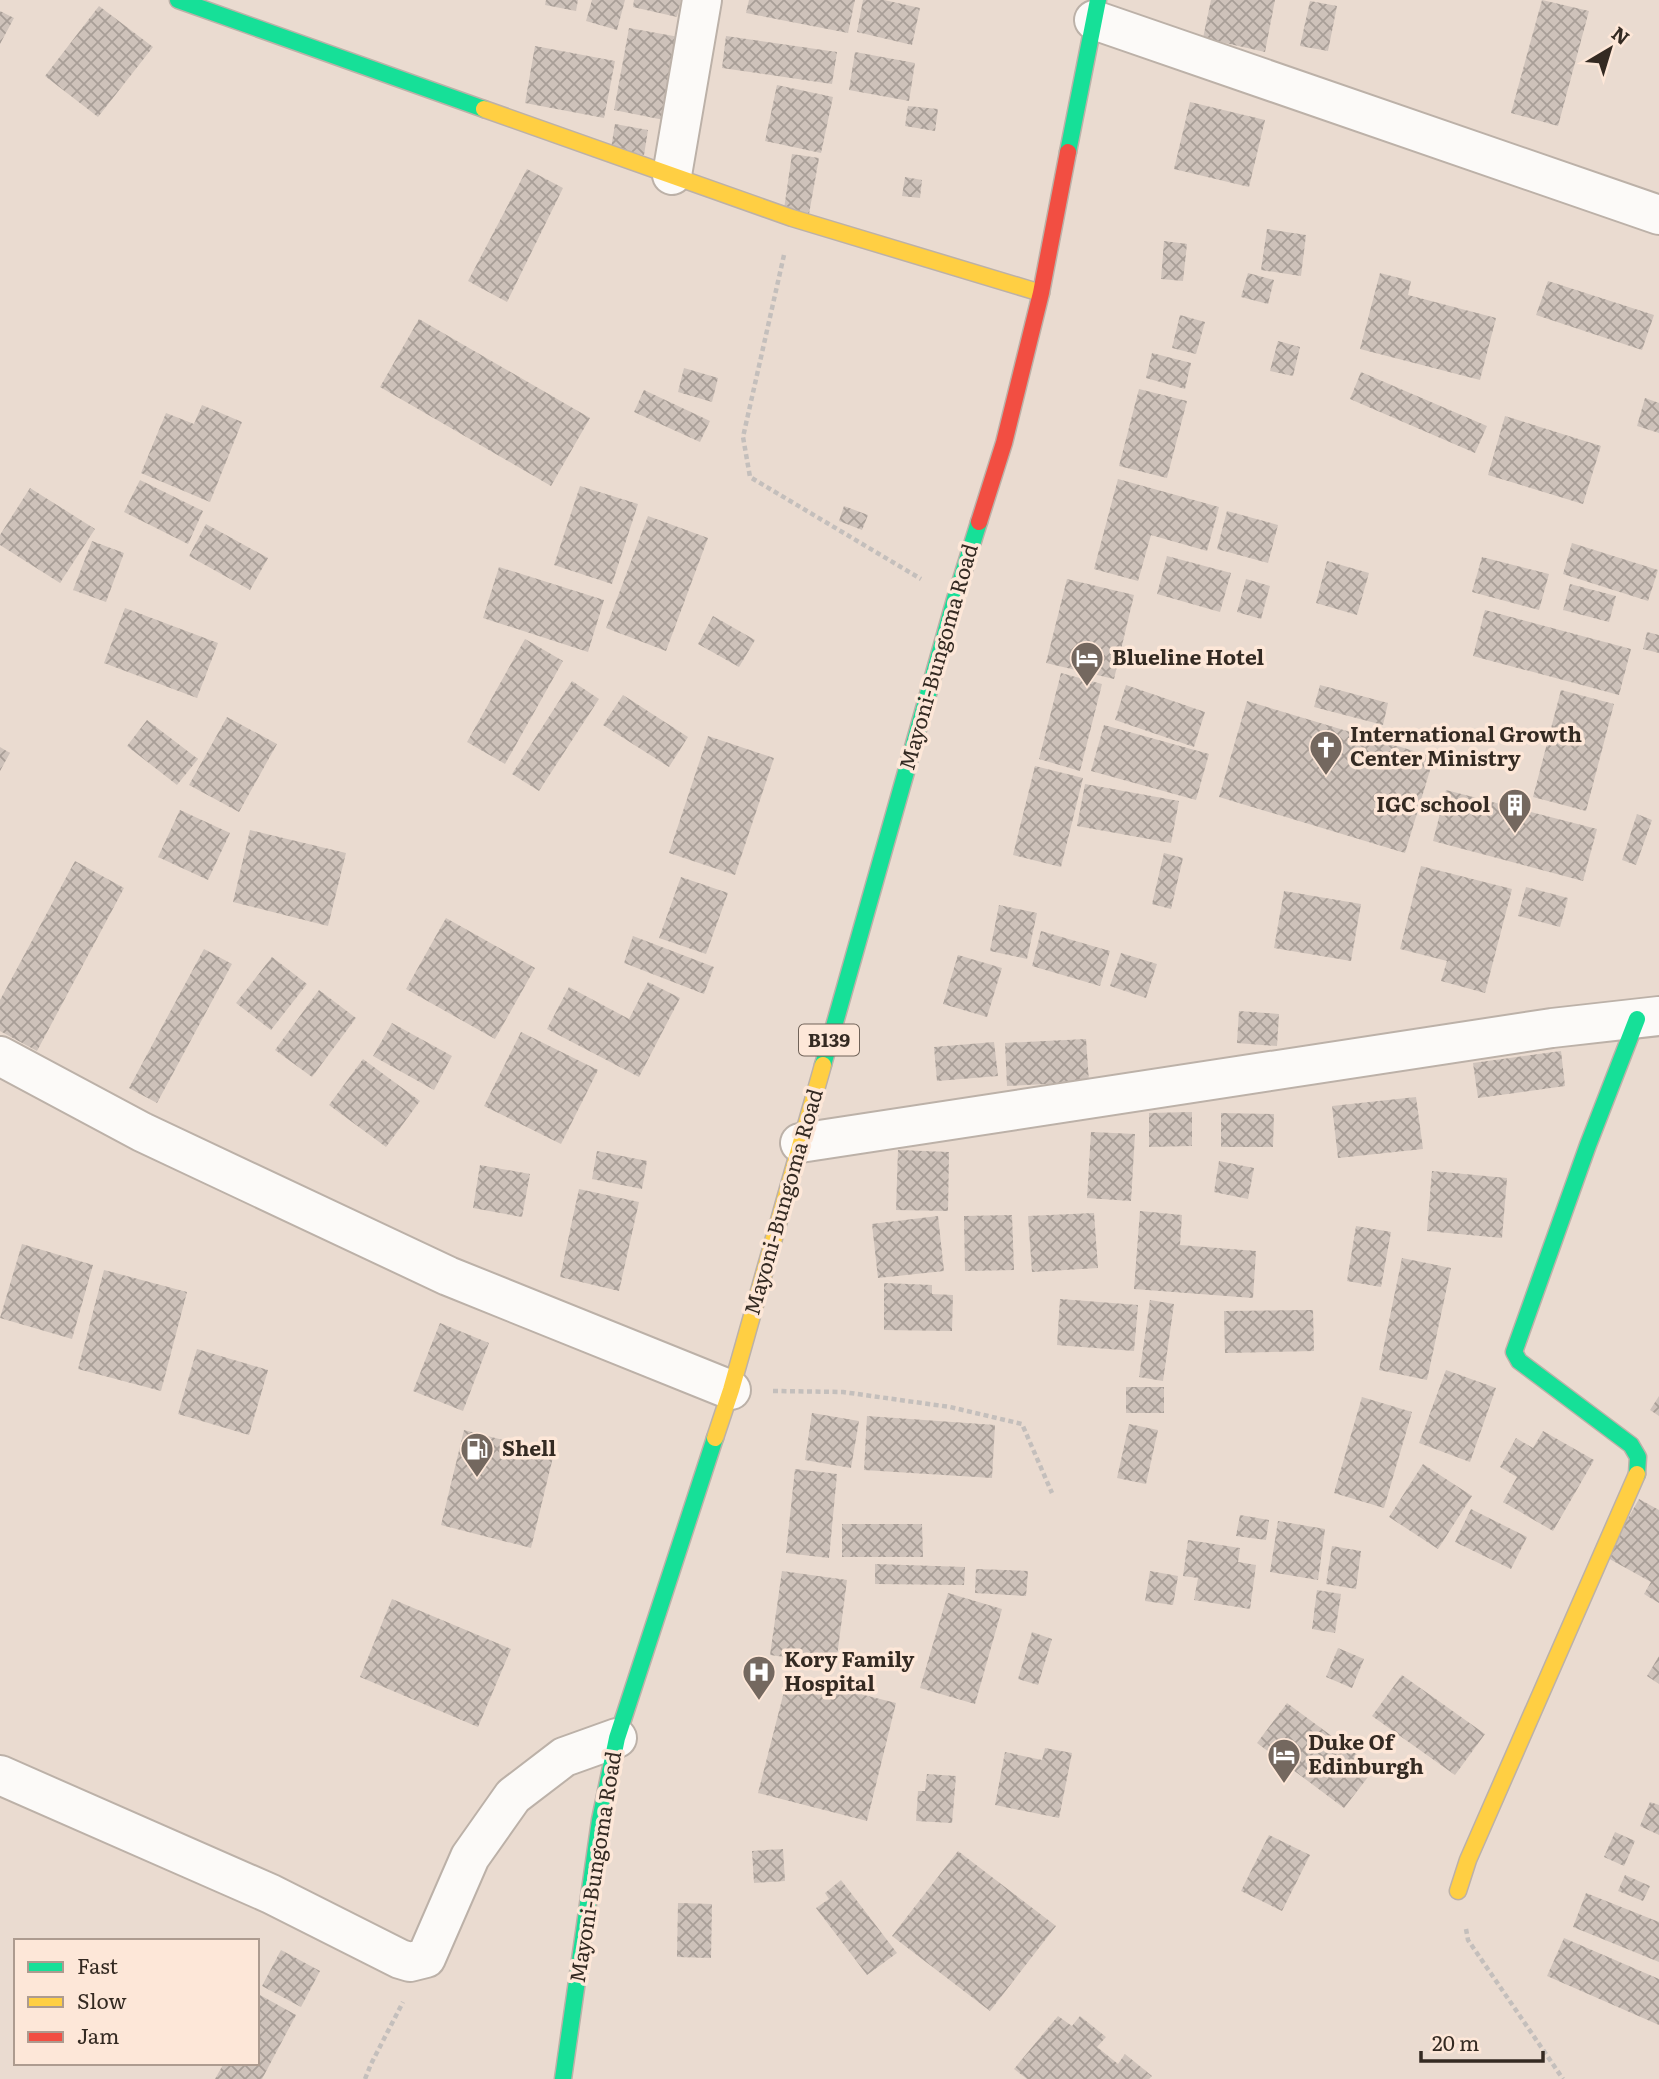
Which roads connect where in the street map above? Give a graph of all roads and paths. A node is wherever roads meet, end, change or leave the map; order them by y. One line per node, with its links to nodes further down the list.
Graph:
1 (178, 0): 4 (main road)
2 (702, 0): 4 (street)
3 (1096, 10): 5 (street); 7 (main road, Mayoni-Bungoma Road / B139)
4 (672, 175): 6 (main road)
5 (1659, 215)
6 (792, 218): 7 (main road); 8 (path)
7 (1041, 293): 8 (main road, Mayoni-Bungoma Road / B139)
8 (955, 599): 11 (main road, Mayoni-Bungoma Road / B139)
9 (1648, 1018): 11 (street); 16 (main road)
10 (0, 1056): 12 (street)
11 (800, 1143): 12 (main road, Mayoni-Bungoma Road / B139)
12 (731, 1390): 13 (path); 14 (main road, Mayoni-Bungoma Road / B139)
13 (1052, 1493)
14 (617, 1738): 17 (street); 19 (main road, Mayoni-Bungoma Road / B139)
15 (0, 1775): 17 (street)
16 (1458, 1891): 20 (path)
17 (426, 1958): 18 (path)
18 (365, 2079)
19 (563, 2079)
20 (1563, 2079)

